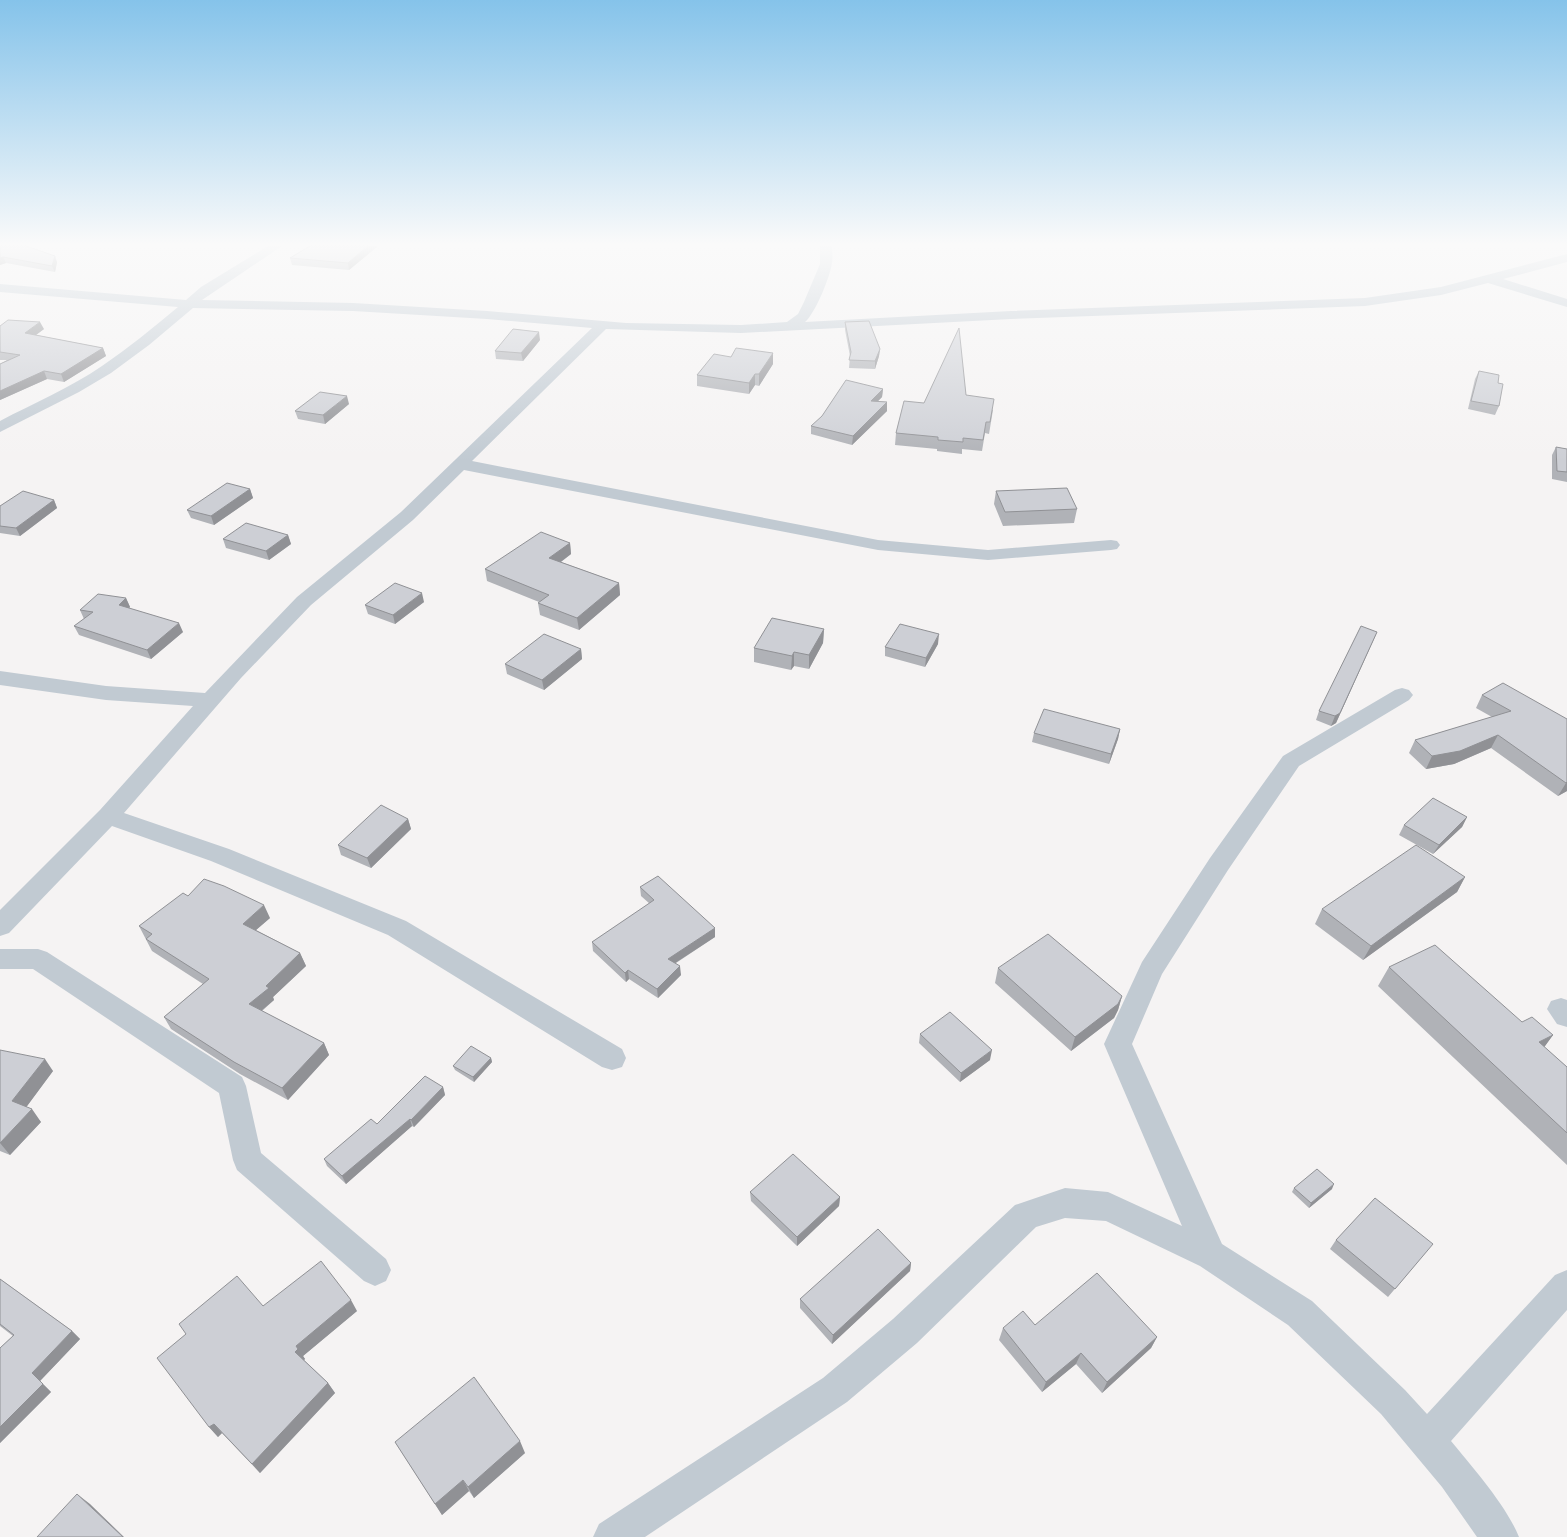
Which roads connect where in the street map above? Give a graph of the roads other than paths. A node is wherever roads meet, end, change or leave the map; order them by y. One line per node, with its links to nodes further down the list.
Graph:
1 (173, 318): 7 (street)
2 (519, 318): 5 (street)
3 (802, 318): 6 (street)
4 (956, 318): 6 (street)
5 (603, 325): 6 (street); 8 (street)
6 (791, 326)
7 (0, 427)
8 (460, 464): 9 (street); 12 (street)
9 (1111, 545)
10 (0, 678): 12 (street)
11 (1402, 695): 17 (street)
12 (211, 700): 13 (street)
13 (108, 816): 14 (street); 16 (street)
14 (0, 926)
15 (0, 959): 18 (street)
16 (612, 1058)
17 (1211, 1256): 20 (street); 21 (street)
18 (375, 1270)
19 (1567, 1286): 20 (street)
20 (1427, 1442): 22 (street)
21 (612, 1537)
22 (1500, 1537)

